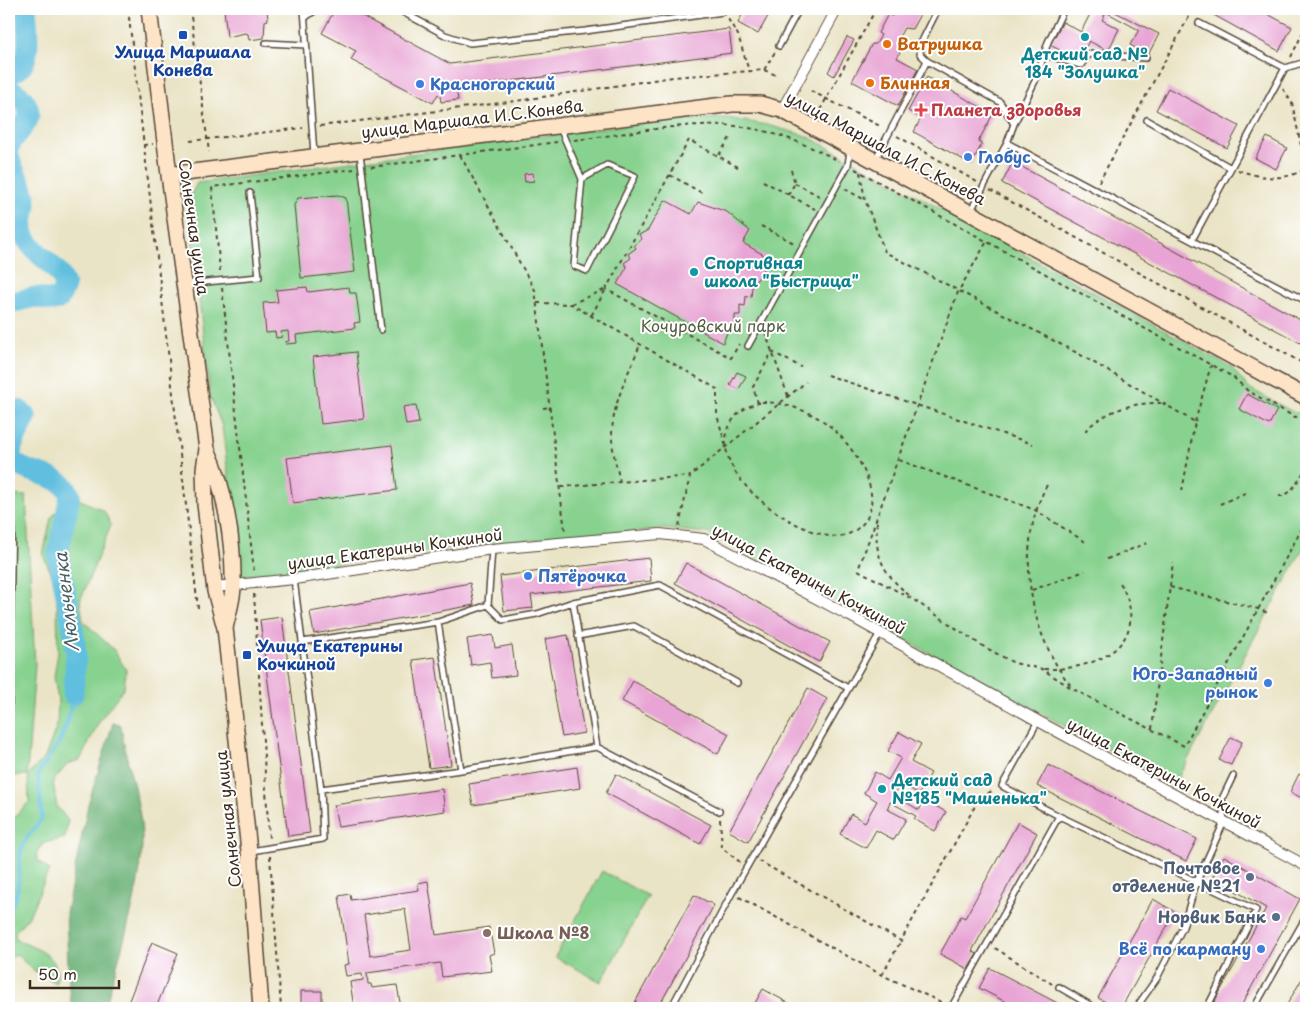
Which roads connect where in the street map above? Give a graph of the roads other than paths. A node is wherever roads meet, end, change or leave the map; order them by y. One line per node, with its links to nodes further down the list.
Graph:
1 (149, 9): 30 (main road, Солнечная улица)
2 (304, 9): 10 (lane)
3 (317, 9): 10 (lane)
4 (397, 9): 9 (lane)
5 (799, 9): 14 (lane)
6 (837, 9): 20 (street)
7 (938, 9): 17 (lane)
8 (1064, 9): 15 (lane)
9 (723, 12)
10 (306, 17): 13 (lane)
11 (1200, 23): 19 (lane)
12 (266, 43): 13 (lane)
13 (306, 45): 27 (lane)
14 (779, 46)
15 (1045, 55): 16 (lane); 22 (lane)
16 (1146, 58)
17 (927, 61): 22 (lane); 28 (lane)
18 (1306, 62): 19 (lane)
19 (1285, 68): 29 (lane)
20 (782, 110): 23 (main road, улица Маршала И.С.Конева); 25 (main road, улица Маршала И.С.Конева)
21 (1146, 120): 29 (lane)
22 (1014, 124): 24 (lane)
23 (559, 126): 26 (main road, улица Маршала И.С.Конева); 31 (lane)
24 (1007, 143): 33 (lane); 34 (lane)
25 (850, 147): 28 (main road, улица Маршала И.С.Конева); 38 (lane)
26 (360, 150): 27 (main road, улица Маршала И.С.Конева); 37 (lane)
27 (314, 156): 30 (main road, улица Маршала И.С.Конева)
28 (875, 160): 33 (main road, улица Маршала И.С.Конева)
29 (1231, 168): 34 (lane)
30 (169, 174): 35 (main road, Солнечная улица)
31 (582, 179): 31 (lane)
32 (250, 192): 35 (lane)
33 (970, 212): 39 (main road, улица Маршала И.С.Конева)
34 (1192, 240): 36 (lane)
35 (184, 284): 40 (main road, Солнечная улица)
36 (1306, 301)
37 (381, 330)
38 (748, 346)
39 (1306, 397)
40 (207, 449): 44 (main road, Солнечная улица); 45 (main road, Солнечная улица)
41 (9, 509): 55 (lane)
42 (492, 550): 43 (street, улица Екатерины Кочкиной); 47 (lane); 50 (street, улица Екатерины Кочкиной)
43 (294, 578): 44 (street, улица Екатерины Кочкиной); 52 (lane)
44 (233, 585): 45 (street, улица Екатерины Кочкиной); 49 (main road, Солнечная улица)
45 (214, 587): 49 (main road, Солнечная улица)
46 (573, 602): 47 (lane); 51 (lane); 54 (lane)
47 (488, 605): 48 (lane)
48 (438, 622): 52 (lane); 58 (lane)
49 (225, 628): 64 (main road, Солнечная улица)
50 (880, 632): 54 (lane); 56 (street, улица Екатерины Кочкиной)
51 (578, 636): 53 (lane); 57 (lane)
52 (302, 642): 60 (lane)
53 (737, 683)
54 (848, 688): 70 (lane)
55 (9, 703)
56 (1038, 721): 62 (lane); 63 (street, улица Екатерины Кочкиной)
57 (597, 747): 58 (lane); 61 (lane)
58 (461, 770): 60 (lane)
59 (1233, 776): 63 (lane)
60 (322, 789): 64 (lane)
61 (719, 811)
62 (1059, 816): 66 (lane); 71 (lane)
63 (1224, 822): 65 (street, улица Екатерины Кочкиной); 66 (lane)
64 (250, 851): 69 (main road, Солнечная улица)
65 (1306, 866)
66 (1196, 883): 73 (lane); 74 (lane)
67 (1306, 917): 75 (lane)
68 (1058, 987): 72 (lane)
69 (261, 1008)
70 (671, 1008)
71 (951, 1008)
72 (1094, 1008)
73 (1136, 1008)
74 (1207, 1008)
75 (1254, 1008)

